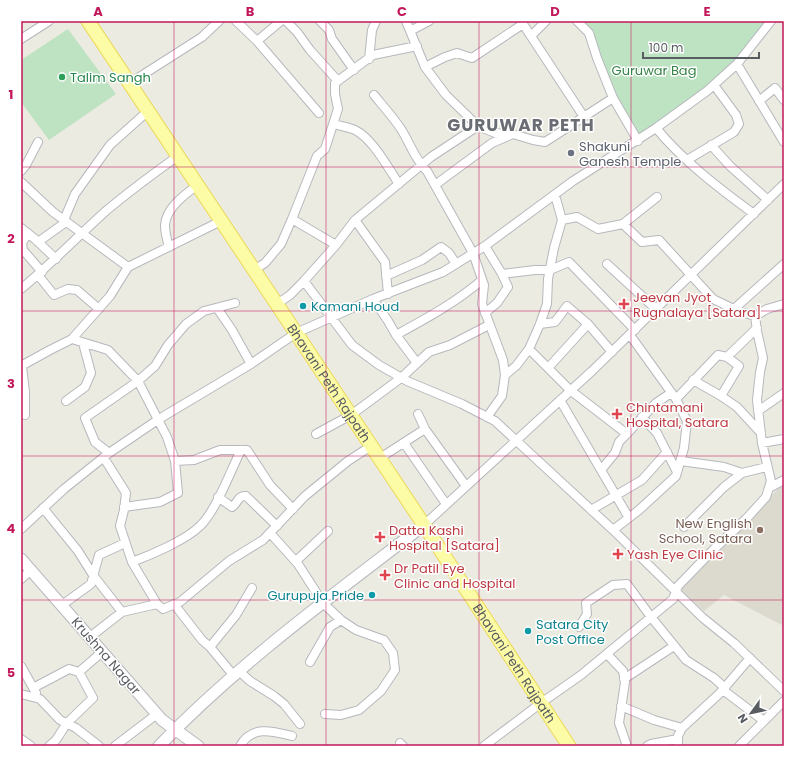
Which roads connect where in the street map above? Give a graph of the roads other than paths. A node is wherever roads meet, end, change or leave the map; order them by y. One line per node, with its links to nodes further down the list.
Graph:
1 (49, 21): 16 (street)
2 (88, 21): 24 (main road, Bhavani Peth Rajpath)
3 (219, 21): 24 (street)
4 (236, 21): 17 (street)
5 (281, 21): 17 (street)
6 (286, 21): 23 (street)
7 (320, 21): 22 (street)
8 (376, 21): 19 (street)
9 (406, 21): 14 (street)
10 (429, 21): 14 (street)
11 (546, 21): 15 (street)
12 (577, 21): 27 (street)
13 (771, 21): 20 (street)
14 (410, 31): 18 (street)
15 (532, 36): 21 (street); 32 (street)
16 (21, 40)
17 (257, 41): 31 (street)
18 (417, 46): 19 (street); 21 (street)
19 (369, 59): 22 (street)
20 (737, 64): 25 (street); 29 (street)
21 (425, 67): 34 (street)
22 (354, 70): 23 (street)
23 (338, 81): 33 (street)
24 (130, 84): 30 (main road, Bhavani Peth Rajpath)
25 (714, 85): 35 (street); 41 (street)
26 (374, 95): 44 (street)
27 (613, 98): 32 (street); 38 (street)
28 (784, 100): 29 (street)
29 (759, 101): 36 (street)
30 (148, 111): 42 (main road, Bhavani Peth Rajpath); 58 (street)
31 (319, 113)
32 (584, 117): 37 (street)
33 (334, 124): 46 (street); 55 (street)
34 (478, 126): 37 (street); 44 (street)
35 (656, 128): 38 (street); 43 (street)
36 (780, 128): 40 (street)
37 (513, 134): 49 (street)
38 (638, 140): 51 (street)
39 (38, 142): 45 (street)
40 (784, 142)
41 (712, 145): 43 (street); 53 (street)
42 (178, 156): 48 (main road, Bhavani Peth Rajpath); 62 (street)
43 (687, 160): 54 (street)
44 (421, 166): 46 (street); 49 (street)
45 (21, 171)
46 (399, 184): 56 (street)
47 (784, 184): 53 (street)
48 (198, 185): 59 (main road, Bhavani Peth Rajpath); 66 (street)
49 (435, 185): 67 (street)
50 (23, 188): 58 (street)
51 (554, 195): 57 (street); 65 (street)
52 (657, 197): 60 (street)
53 (768, 200): 54 (street)
54 (754, 214): 77 (street)
55 (292, 219): 64 (street); 73 (street)
56 (355, 220): 64 (street); 78 (street)
57 (562, 220): 60 (street); 74 (street)
58 (65, 221): 62 (street); 63 (street)
59 (221, 221): 66 (street); 73 (main road, Bhavani Peth Rajpath)
60 (623, 224): 77 (street)
61 (24, 231): 63 (street); 75 (street)
62 (82, 233): 68 (street); 72 (street)
63 (38, 242): 68 (street)
64 (336, 245): 80 (street)
65 (484, 246): 67 (street); 76 (street)
66 (169, 247): 72 (street)
67 (473, 253): 69 (street); 79 (street)
68 (56, 259): 75 (street)
69 (456, 264): 78 (street); 82 (street)
70 (607, 264): 89 (street)
71 (784, 264): 90 (street)
72 (128, 267): 88 (street)
73 (254, 270): 85 (main road, Bhavani Peth Rajpath)
74 (550, 270): 76 (street); 94 (street); 98 (street)
75 (40, 273): 81 (street); 88 (street)
76 (502, 274): 91 (street)
77 (692, 274): 89 (street); 90 (street)
78 (386, 276): 82 (street)
79 (482, 280): 91 (street); 100 (street)
80 (304, 281): 85 (street); 93 (street)
81 (21, 289)
82 (388, 294): 83 (street)
83 (373, 299): 93 (street); 100 (street)
84 (235, 303): 87 (street)
85 (277, 304): 99 (main road, Bhavani Peth Rajpath)
86 (784, 304): 92 (street)
87 (217, 308): 107 (street); 113 (street)
88 (99, 309): 101 (street)
89 (656, 309): 98 (street)
90 (734, 309): 92 (street)
91 (485, 314): 96 (street)
92 (755, 316): 97 (street)
93 (331, 317): 99 (street); 111 (street)
94 (540, 324): 95 (street); 103 (street)
95 (588, 324): 104 (street); 109 (street)
96 (489, 325): 106 (street); 110 (street)
97 (757, 328): 105 (street); 120 (street)
98 (632, 332): 104 (street); 116 (street)
99 (296, 333): 107 (street); 123 (main road, Bhavani Peth Rajpath)
100 (396, 335): 106 (street)
101 (72, 339): 102 (street); 108 (street)
102 (83, 343): 113 (street); 119 (street)
103 (529, 349): 109 (street); 110 (street)
104 (612, 352): 114 (street)
105 (727, 357): 112 (street); 117 (street)
106 (417, 363): 111 (street)
107 (251, 364): 126 (street)
108 (22, 366): 122 (street)
109 (548, 368): 114 (street)
110 (505, 375): 124 (street)
111 (401, 378): 123 (street); 124 (street)
112 (693, 380): 116 (street); 117 (street)
113 (138, 381): 126 (street); 138 (street)
114 (570, 390): 118 (street); 129 (street)
115 (784, 393): 120 (street)
116 (674, 396): 125 (street); 141 (street)
117 (721, 396): 130 (street)
118 (560, 400): 132 (street); 143 (street)
119 (66, 401)
120 (758, 411): 130 (street)
121 (418, 414): 127 (street)
122 (25, 415)
123 (351, 415): 128 (street); 135 (main road, Bhavani Peth Rajpath)
124 (487, 417): 132 (street)
125 (642, 417): 129 (street); 137 (street)
126 (159, 419): 138 (street); 140 (street)
127 (425, 429): 133 (street); 147 (street)
128 (316, 434)
129 (626, 434): 143 (street)
130 (761, 434): 134 (street)
131 (784, 439): 134 (street)
132 (515, 441): 147 (street); 155 (street)
133 (404, 443): 139 (street); 151 (street)
134 (762, 443): 142 (street)
135 (372, 446): 139 (main road, Bhavani Peth Rajpath); 154 (street)
136 (241, 450): 140 (street); 150 (street); 154 (street)
137 (667, 452): 144 (street); 149 (street)
138 (107, 455): 152 (street); 153 (street)
139 (380, 458): 157 (main road, Bhavani Peth Rajpath)
140 (175, 461): 152 (street)
141 (681, 461): 144 (street); 145 (street)
142 (767, 467): 145 (street); 148 (street)
143 (602, 470): 149 (street)
144 (677, 472): 156 (street)
145 (742, 473): 159 (street)
146 (784, 480): 148 (street)
147 (466, 486): 151 (street)
148 (768, 488): 172 (street)
149 (616, 495): 155 (street); 156 (street)
150 (218, 497): 158 (street); 167 (street)
151 (446, 504): 157 (street)
152 (124, 507): 164 (street)
153 (43, 508): 160 (street); 169 (street)
154 (293, 509): 158 (street)
155 (591, 510): 161 (street)
156 (629, 518): 161 (street)
157 (424, 525): 173 (main road); 198 (main road, Bhavani Peth Rajpath)
158 (277, 526): 163 (street)
159 (684, 527)
160 (21, 529)
161 (613, 530): 172 (street)
162 (328, 532): 166 (street)
163 (270, 533): 166 (street); 175 (street)
164 (125, 543): 167 (street); 169 (street)
165 (21, 559): 168 (main road, Krushna Nagar)
166 (296, 561): 173 (street)
167 (132, 562): 174 (street)
168 (31, 570): 170 (street); 176 (main road, Krushna Nagar)
169 (93, 575): 176 (street); 177 (street)
170 (21, 579)
171 (252, 588): 183 (street)
172 (676, 591): 178 (street); 186 (street)
173 (323, 603): 179 (street); 190 (main road)
174 (157, 604): 175 (street); 177 (street)
175 (174, 604): 183 (street)
176 (62, 605): 181 (main road, Krushna Nagar)
177 (122, 612): 181 (street)
178 (651, 617): 180 (street); 182 (street); 185 (street)
179 (341, 620): 187 (street); 201 (street)
180 (579, 627)
181 (90, 637): 184 (main road, Krushna Nagar)
182 (674, 646): 191 (street); 193 (street)
183 (210, 647): 190 (street)
184 (102, 652): 189 (street); 200 (main road, Krushna Nagar)
185 (607, 654): 191 (street); 198 (street)
186 (750, 658): 193 (street); 194 (street)
187 (310, 662)
188 (21, 666): 192 (street)
189 (79, 672): 192 (street); 203 (street)
190 (237, 674): 204 (street); 206 (main road)
191 (624, 679): 199 (street)
192 (33, 688): 196 (street)
193 (724, 689): 202 (street); 205 (street)
194 (784, 691)
195 (21, 694): 196 (street)
196 (40, 699): 203 (street)
197 (784, 701): 202 (street)
198 (541, 703): 209 (street); 219 (main road, Bhavani Peth Rajpath)
199 (622, 706): 205 (street); 220 (street)
200 (157, 714): 206 (main road, Krushna Nagar); 214 (street)
201 (325, 714)
202 (764, 721): 222 (street)
203 (67, 723): 212 (street); 213 (street)
204 (300, 724)
205 (682, 728): 210 (street)
206 (176, 730): 215 (main road); 216 (main road, Krushna Nagar)
207 (292, 736): 217 (street)
208 (21, 739): 211 (street)
209 (494, 743): 218 (street)
210 (678, 743): 221 (street)
211 (31, 746)
212 (49, 746)
213 (99, 746)
214 (115, 746)
215 (159, 746)
216 (198, 746)
217 (240, 746)
218 (484, 746)
219 (569, 746)
220 (627, 746)
221 (647, 746)
222 (739, 746)

